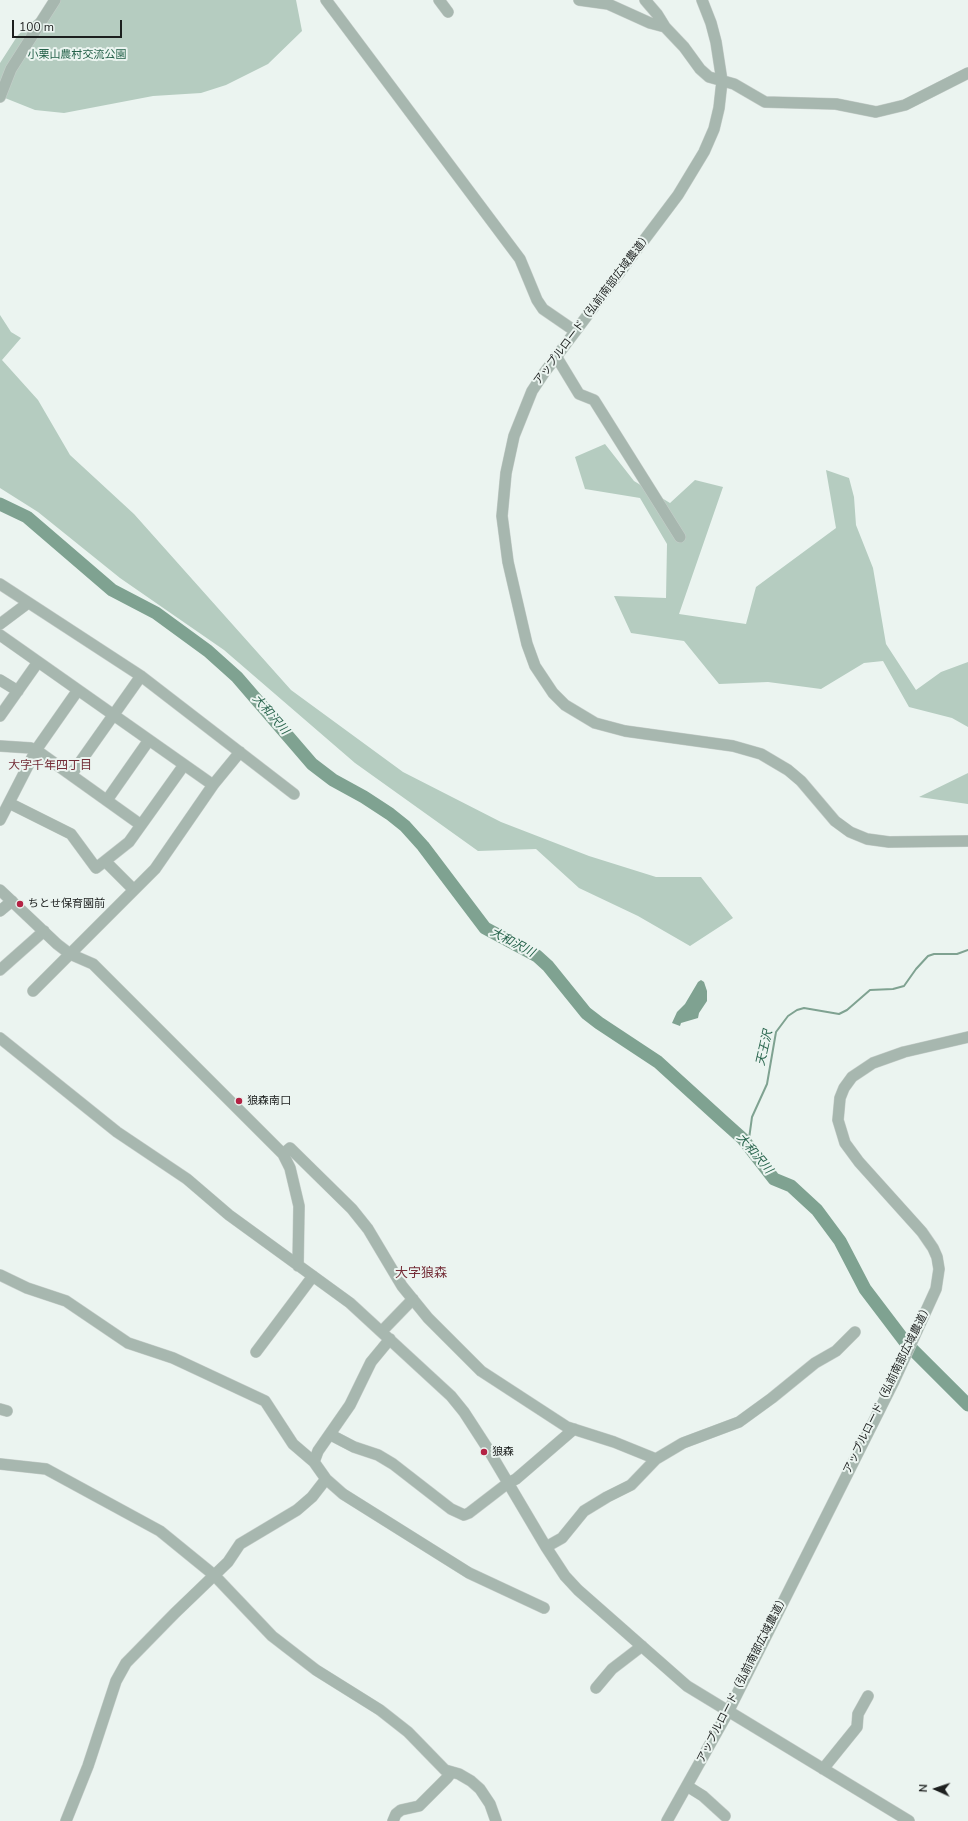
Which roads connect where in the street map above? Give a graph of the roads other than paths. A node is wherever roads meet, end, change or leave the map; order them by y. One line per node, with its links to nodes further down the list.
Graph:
1 (55, 0): 11 (street)
2 (326, 0): 12 (street)
3 (439, 0): 7 (street)
4 (579, 0): 8 (street)
5 (644, 0): 8 (street)
6 (702, 0): 10 (street, アップルロード（弘前南部広域農道）)
7 (448, 12)
8 (665, 27): 10 (street)
9 (968, 73): 10 (street)
10 (722, 81): 12 (street, アップルロード（弘前南部広域農道）)
11 (0, 98)
12 (575, 331): 13 (street, アップルロード（弘前南部広域農道）)
13 (556, 356): 14 (street); 38 (street, アップルロード（弘前南部広域農道）)
14 (680, 537)
15 (0, 584): 16 (street)
16 (28, 603): 17 (street); 20 (street)
17 (0, 624)
18 (0, 635): 19 (street)
19 (38, 662): 22 (street); 23 (street)
20 (141, 676): 24 (street); 29 (street)
21 (0, 680): 23 (street)
22 (78, 690): 24 (street); 28 (street)
23 (18, 691): 25 (street)
24 (114, 715): 26 (street); 31 (street)
25 (0, 716)
26 (148, 740): 30 (street); 34 (street)
27 (0, 746): 28 (street)
28 (36, 750): 31 (street); 35 (street)
29 (240, 752): 32 (street); 33 (street)
30 (184, 765): 32 (street); 37 (street)
31 (71, 775): 34 (street)
32 (213, 786): 41 (street)
33 (294, 794)
34 (107, 800): 37 (street)
35 (9, 803): 36 (street); 39 (street)
36 (0, 820)
37 (141, 825): 39 (street)
38 (968, 841)
39 (105, 861): 41 (street)
40 (0, 890): 42 (street)
41 (134, 890): 45 (street)
42 (12, 901): 43 (street); 44 (street)
43 (0, 911)
44 (44, 931): 45 (street); 46 (street)
45 (70, 954): 47 (street); 50 (street)
46 (0, 970)
47 (33, 991)
48 (968, 1037): 72 (street, アップルロード（弘前南部広域農道）)
49 (0, 1038): 51 (street)
50 (283, 1154): 51 (street); 54 (street)
51 (298, 1266): 53 (street)
52 (0, 1275): 62 (street)
53 (313, 1276): 55 (street); 58 (street)
54 (413, 1299): 55 (street); 59 (street)
55 (382, 1331): 57 (street)
56 (855, 1332): 61 (street)
57 (390, 1339): 60 (street); 65 (street)
58 (256, 1352)
59 (574, 1429): 61 (street); 65 (street)
60 (331, 1435): 62 (street); 65 (street)
61 (656, 1459): 66 (street)
62 (314, 1462): 64 (street)
63 (0, 1464): 67 (street)
64 (326, 1479): 67 (street); 68 (street)
65 (508, 1483): 66 (street)
66 (546, 1547): 69 (street)
67 (214, 1575): 74 (street); 77 (street)
68 (544, 1608)
69 (642, 1646): 70 (street); 72 (street)
70 (596, 1688)
71 (868, 1696): 73 (street)
72 (728, 1712): 73 (street); 75 (street, アップルロード（弘前南部広域農道）)
73 (823, 1769): 81 (street)
74 (451, 1772): 78 (street); 79 (street)
75 (687, 1786): 76 (street); 80 (street, アップルロード（弘前南部広域農道）)
76 (725, 1816)
77 (66, 1821)
78 (394, 1821)
79 (496, 1821)
80 (667, 1821)
81 (909, 1821)

